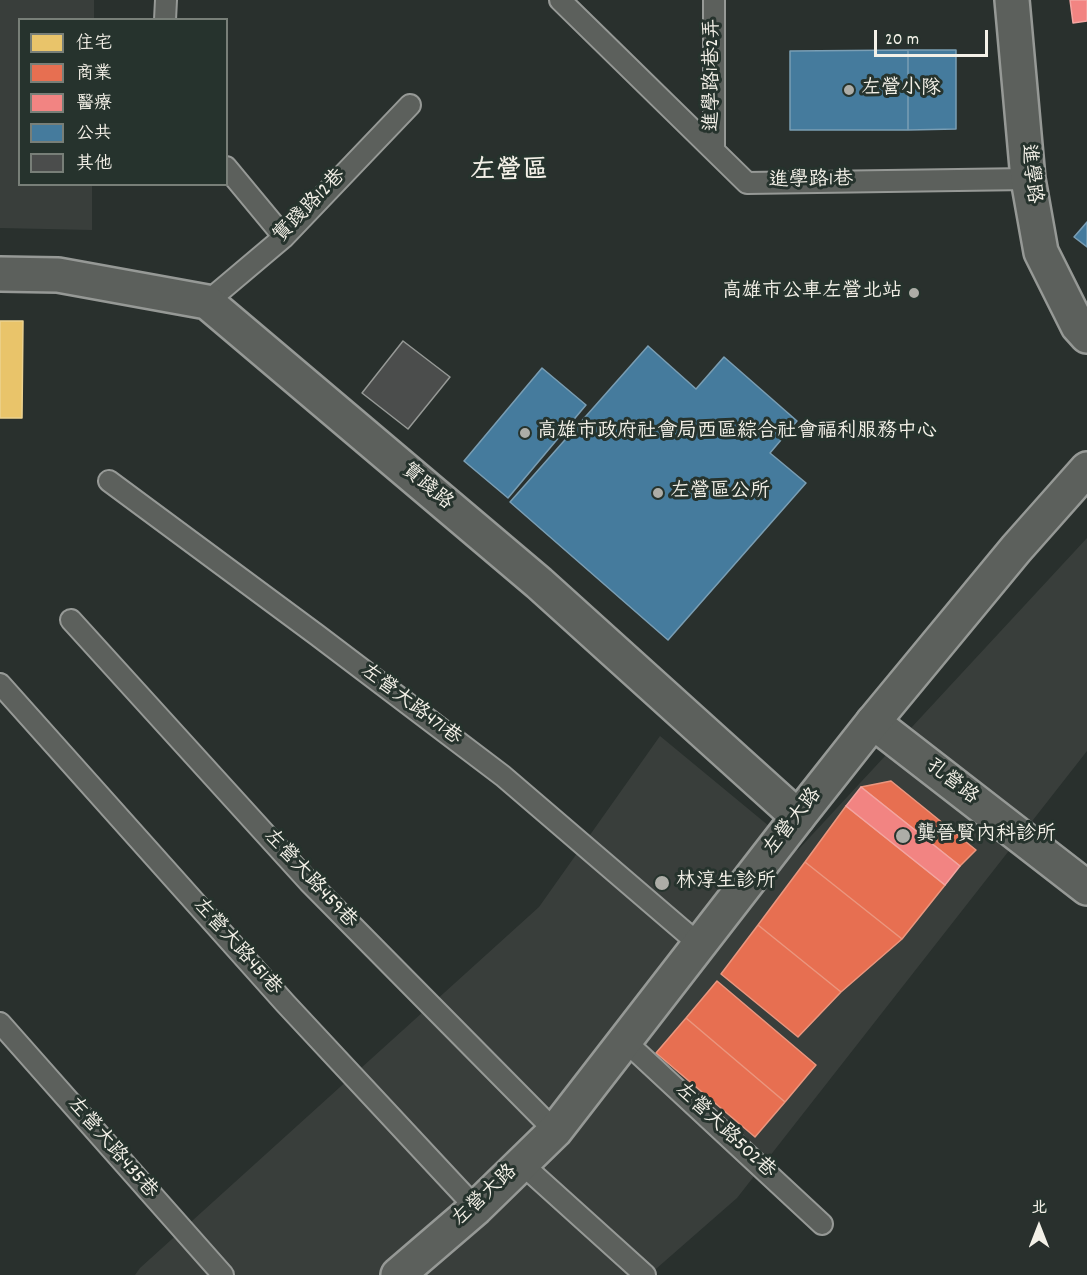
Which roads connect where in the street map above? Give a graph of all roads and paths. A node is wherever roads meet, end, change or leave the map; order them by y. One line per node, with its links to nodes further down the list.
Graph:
1 (166, 0): 5 (lane)
2 (560, 0): 7 (lane, 進學路1巷)
3 (714, 0): 7 (lane, 進學路1巷2弄)
4 (1012, 0): 9 (street, 進學路)
5 (165, 18)
6 (410, 105): 10 (lane, 實踐路12巷)
7 (714, 150): 9 (lane, 進學路1巷)
8 (228, 169): 10 (lane)
9 (1028, 179): 13 (street, 進學路)
10 (284, 237): 12 (lane, 實踐路12巷)
11 (0, 274): 12 (street, 實踐路)
12 (207, 302): 19 (street, 實踐路)
13 (1087, 336)
14 (1087, 469): 18 (street, 左營大路)
15 (109, 481): 21 (lane, 左營大路471巷)
16 (71, 620): 24 (lane, 左營大路459巷)
17 (0, 684): 26 (lane, 左營大路451巷)
18 (873, 723): 19 (street, 左營大路); 20 (street, 孔營路)
19 (798, 817): 21 (street, 左營大路)
20 (1087, 888)
21 (700, 945): 23 (street, 左營大路)
22 (0, 1023): 28 (lane, 左營大路435巷)
23 (625, 1041): 24 (street, 左營大路); 27 (lane, 左營大路502巷)
24 (555, 1131): 25 (street, 左營大路)
25 (522, 1164): 26 (street, 左營大路); 30 (lane)
26 (476, 1208): 29 (street, 左營大路)
27 (822, 1224)
28 (223, 1275)
29 (398, 1275)
30 (645, 1275)

